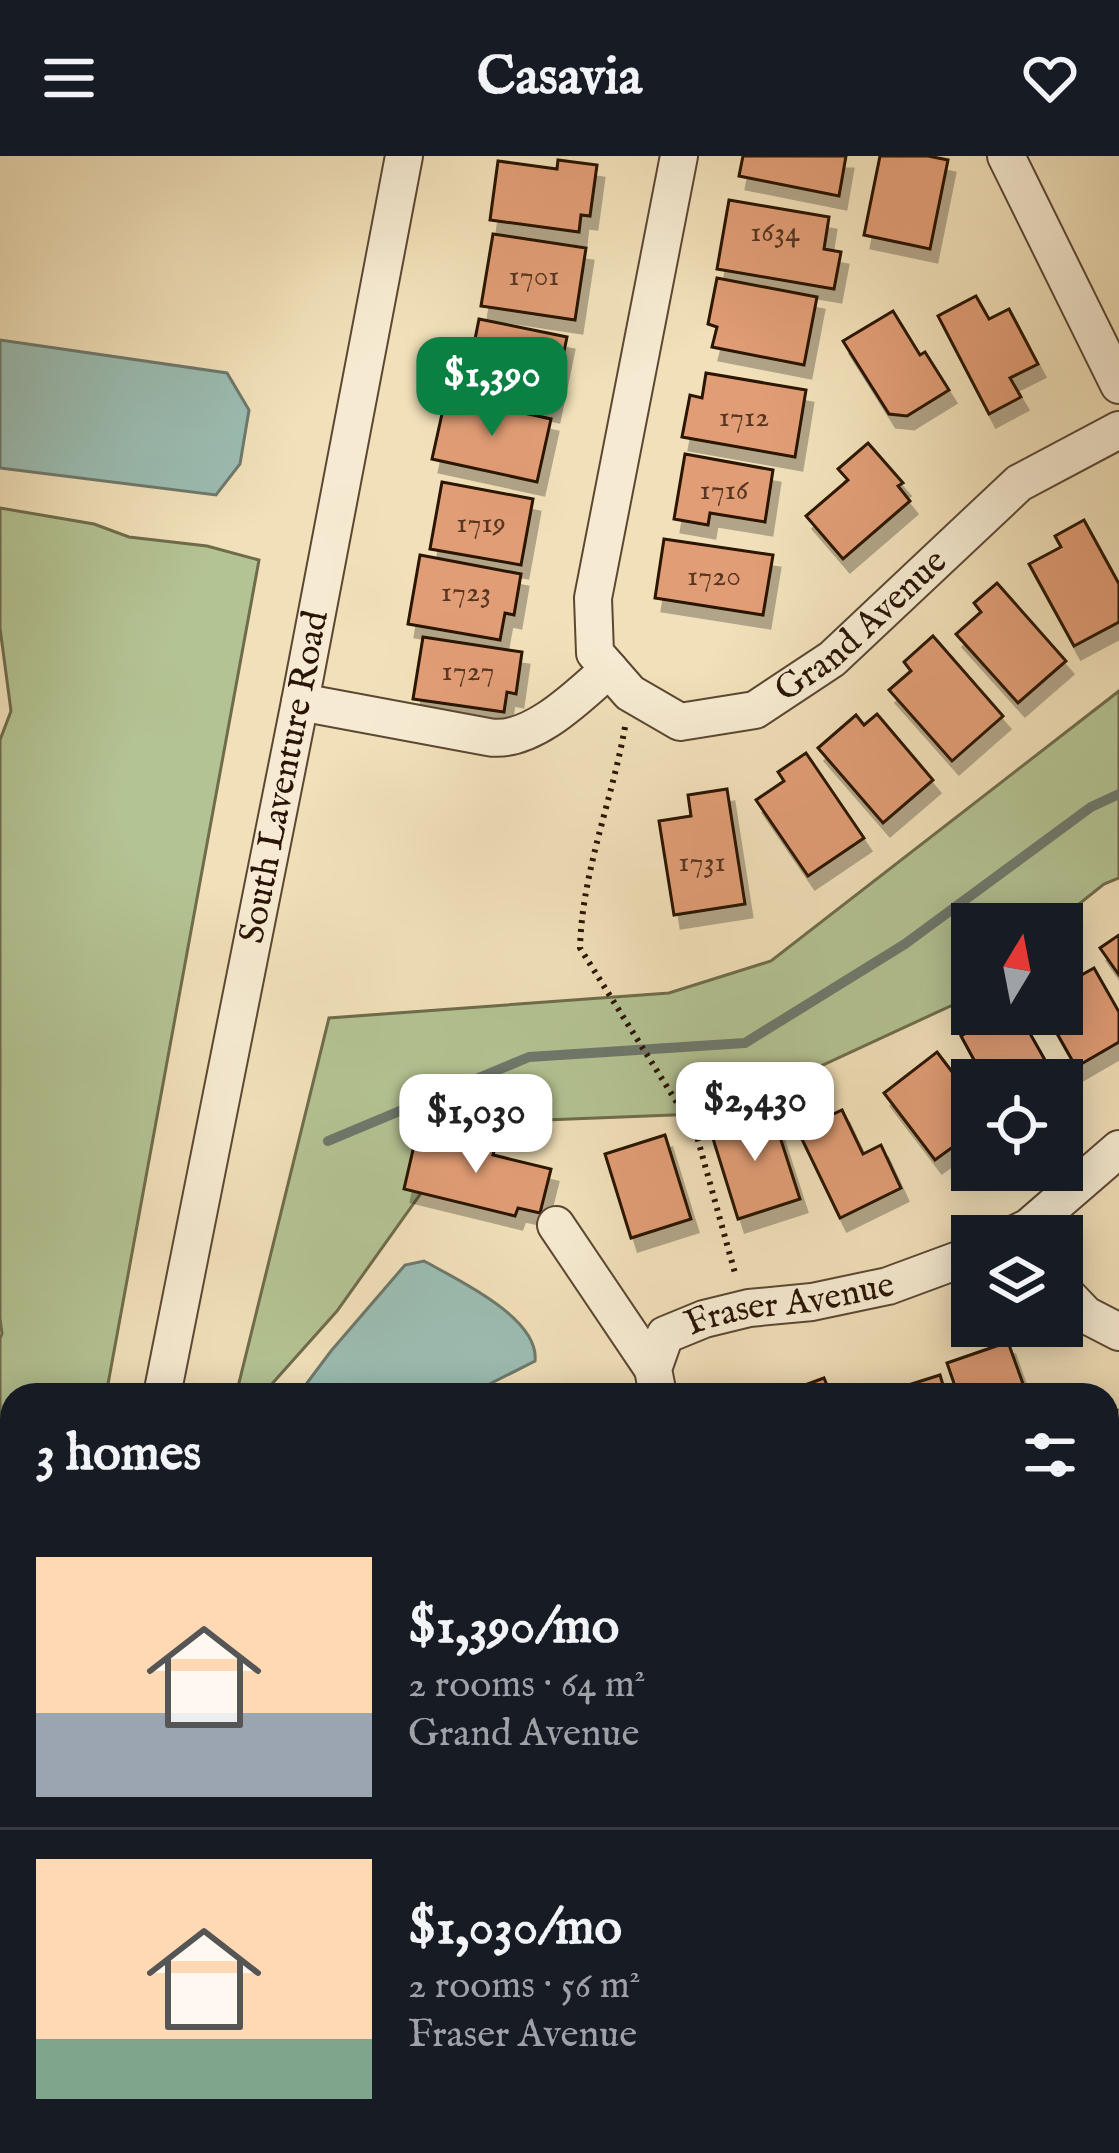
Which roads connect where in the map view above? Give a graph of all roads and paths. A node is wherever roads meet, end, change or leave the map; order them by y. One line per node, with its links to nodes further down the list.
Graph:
1 (404, 156): 7 (street, South Laventure Road)
2 (680, 156): 6 (street)
3 (1006, 156): 4 (street)
4 (1119, 385)
5 (1119, 430): 6 (street, Grand Avenue)
6 (609, 669): 7 (street)
7 (300, 702): 17 (street, South Laventure Road)
8 (625, 723): 13 (path)
9 (1119, 1149): 10 (street)
10 (1045, 1215)
11 (556, 1225): 16 (street)
12 (951, 1264): 16 (street, Fraser Avenue)
13 (735, 1273)
14 (1083, 1313): 15 (street)
15 (1119, 1332)
16 (656, 1382)
17 (164, 1383)

